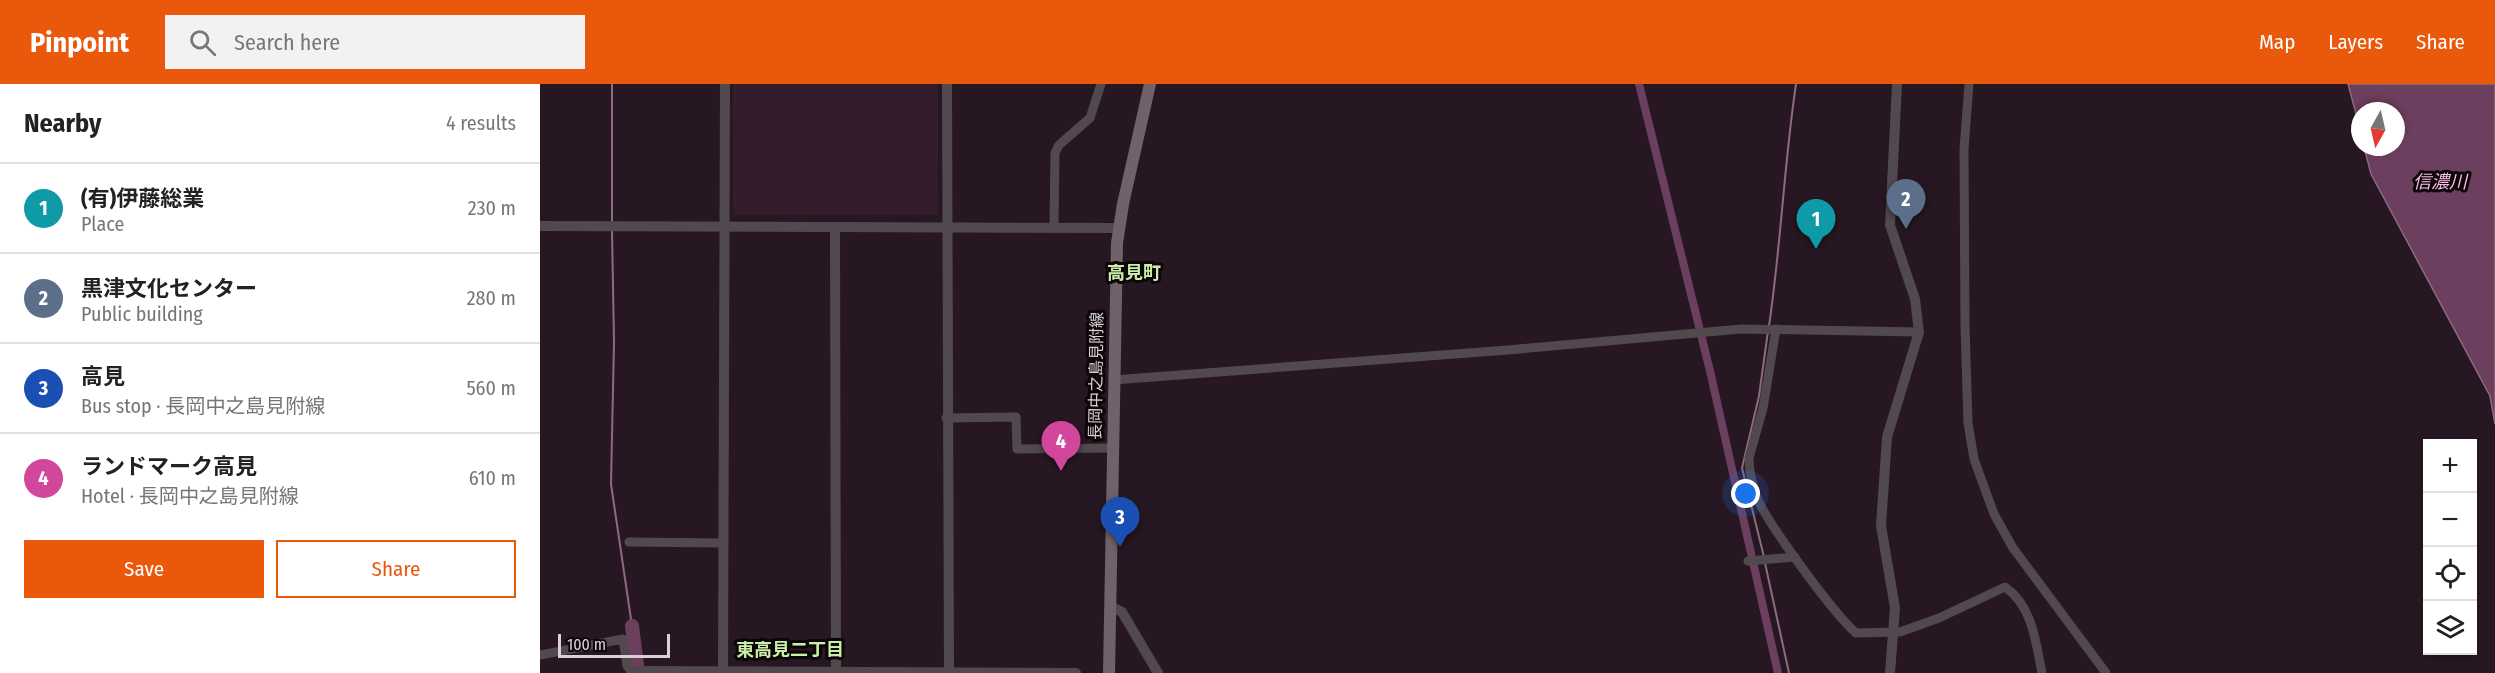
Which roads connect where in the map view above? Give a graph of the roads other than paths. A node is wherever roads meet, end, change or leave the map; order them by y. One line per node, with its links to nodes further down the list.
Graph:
1 (725, 84): 8 (street)
2 (946, 84): 11 (street)
3 (1101, 84): 10 (street)
4 (1150, 84): 12 (main road, 長岡中之島見附線)
5 (1897, 84): 14 (street)
6 (1969, 84): 34 (street)
7 (540, 226): 8 (street)
8 (724, 226): 9 (street); 19 (street)
9 (835, 226): 11 (street); 26 (street)
10 (1054, 226): 11 (street); 12 (street)
11 (946, 227): 16 (street)
12 (1118, 228): 15 (main road, 長岡中之島見附線)
13 (1776, 329): 14 (street); 15 (street); 20 (street)
14 (1919, 332): 23 (street)
15 (1113, 380): 17 (main road, 長岡中之島見附線)
16 (946, 418): 17 (street); 28 (street)
17 (1112, 448): 22 (main road, 長岡中之島見附線)
18 (629, 542): 19 (street)
19 (723, 543): 27 (street)
20 (1795, 557): 21 (street); 23 (street)
21 (1748, 561)
22 (1110, 606): 30 (main road, 長岡中之島見附線); 31 (street)
23 (1893, 633): 32 (street); 33 (street)
24 (540, 655): 25 (street)
25 (631, 671): 27 (street)
26 (836, 672): 27 (street); 28 (street)
27 (723, 673)
28 (949, 673): 29 (street)
29 (1076, 673)
30 (1109, 673)
31 (1158, 673)
32 (1890, 673)
33 (2042, 673)
34 (2106, 673)

